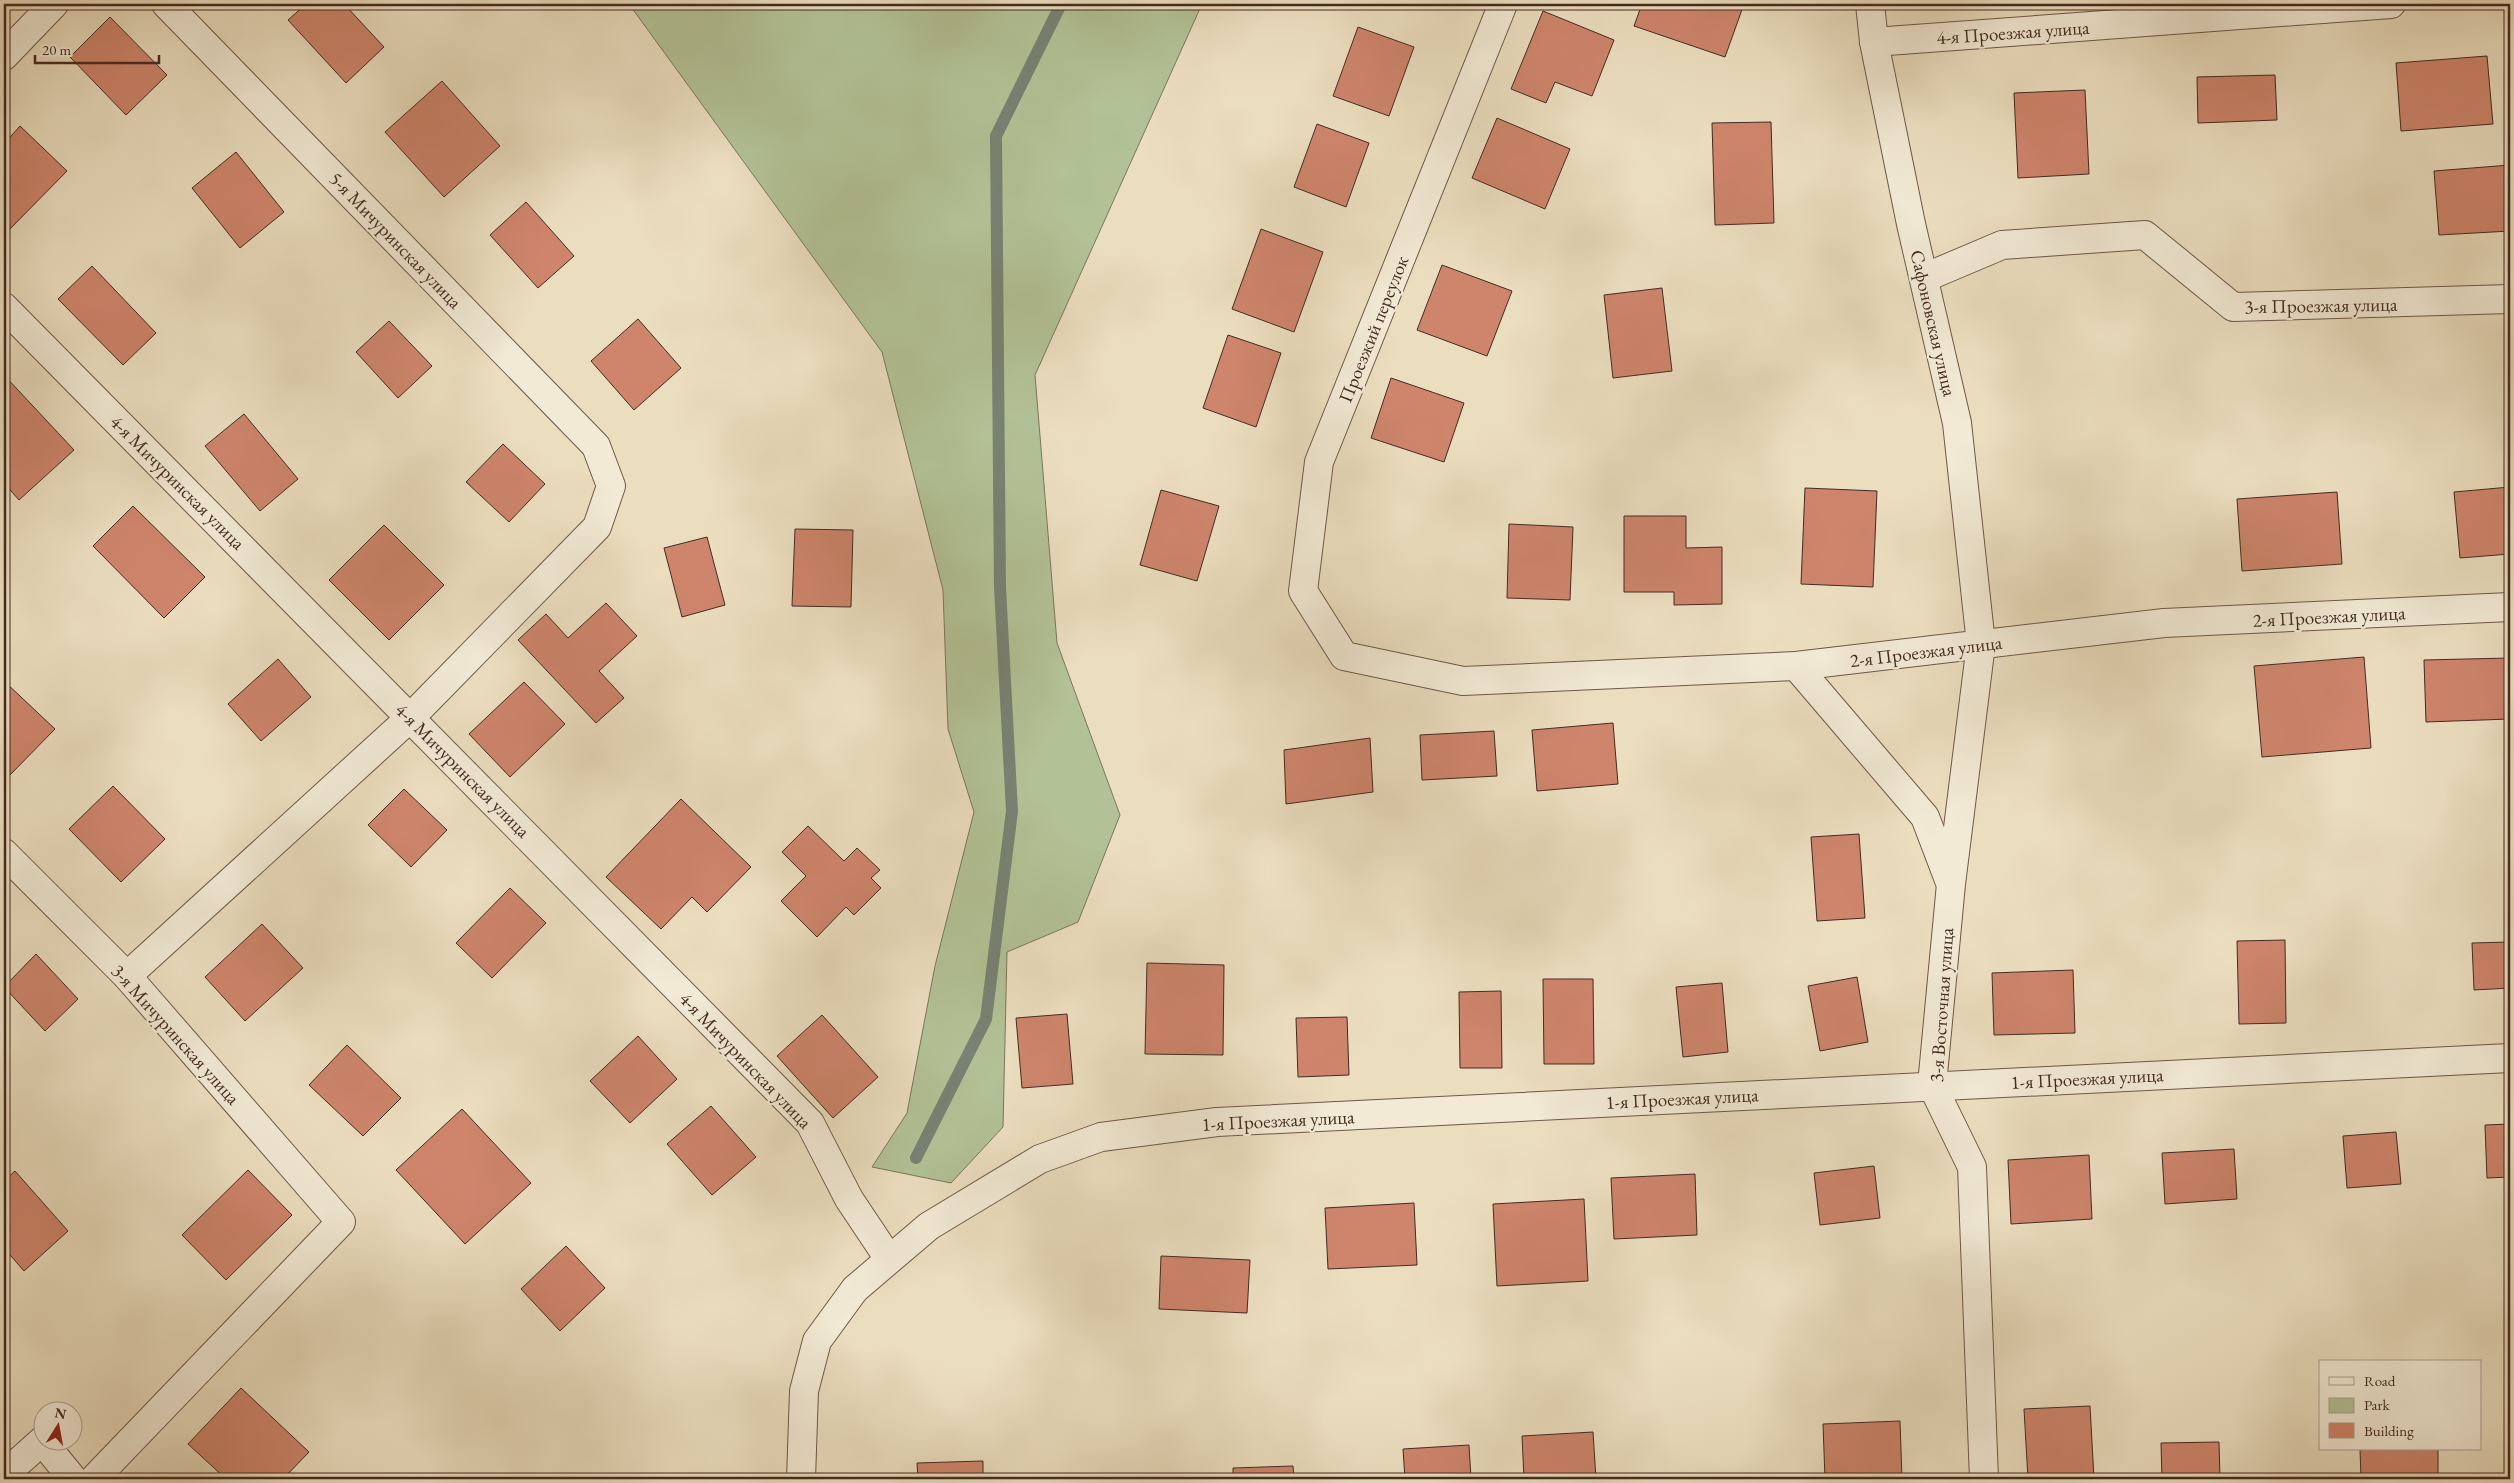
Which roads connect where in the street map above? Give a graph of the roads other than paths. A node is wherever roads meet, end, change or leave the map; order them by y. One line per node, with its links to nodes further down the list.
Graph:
1 (54, 4): 7 (street)
2 (166, 4): 15 (street, 5-я Мичуринская улица)
3 (1503, 4): 13 (street, Проезжий переулок)
4 (1870, 4): 6 (street, Сафоновская улица)
5 (2391, 4): 6 (street, 4-я Проезжая улица)
6 (1874, 42): 8 (street, Сафоновская улица)
7 (4, 56)
8 (1924, 278): 9 (street, 3-я Проезжая улица); 12 (street, Сафоновская улица)
9 (2510, 299)
10 (4, 307): 15 (street, 4-я Мичуринская улица)
11 (2510, 607): 12 (street, 2-я Проезжая улица)
12 (1981, 644): 14 (street, 2-я Проезжая улица); 17 (street, 3-я Восточная улица)
13 (1344, 656): 14 (street, 2-я Проезжая улица)
14 (1796, 666): 17 (street)
15 (411, 718): 18 (street); 21 (street, 4-я Мичуринская улица)
16 (4, 853): 18 (street, 3-я Мичуринская улица)
17 (1951, 884): 20 (street, 3-я Восточная улица)
18 (127, 976): 24 (street, 3-я Мичуринская улица)
19 (2510, 1058): 20 (street, 1-я Проезжая улица)
20 (1932, 1085): 21 (street, 1-я Проезжая улица); 26 (street, 3-я Восточная улица)
21 (889, 1259): 25 (street, 1-я Проезжая улица)
22 (4, 1475): 23 (street)
23 (73, 1479)
24 (94, 1479)
25 (801, 1479)
26 (1984, 1479)

